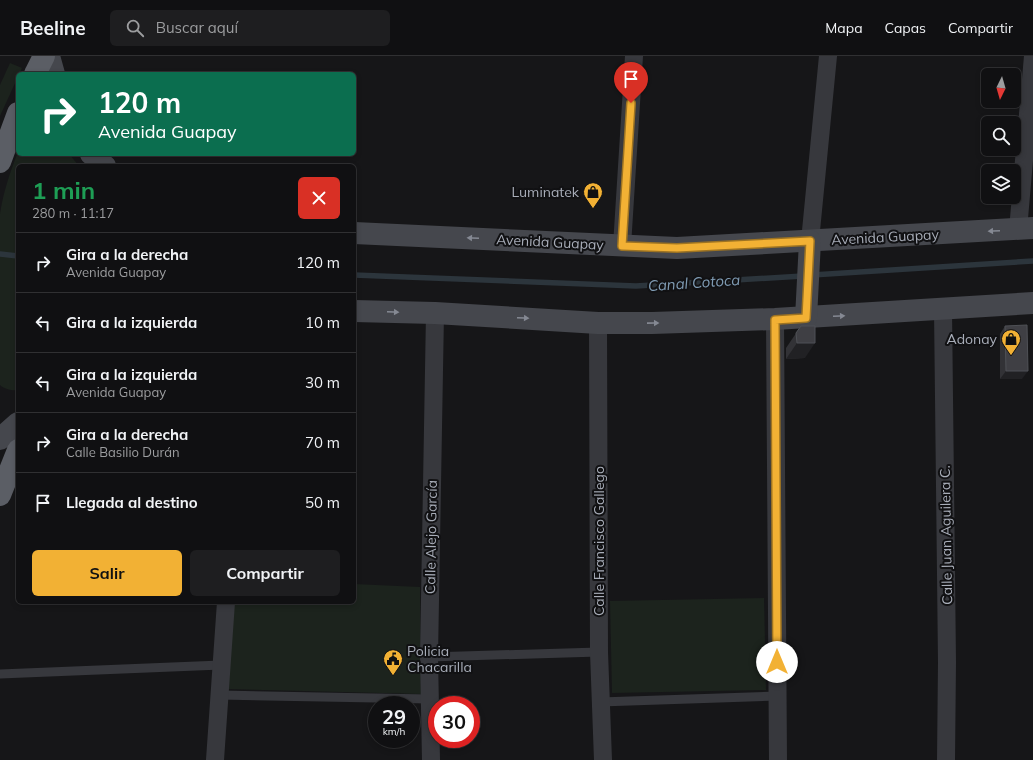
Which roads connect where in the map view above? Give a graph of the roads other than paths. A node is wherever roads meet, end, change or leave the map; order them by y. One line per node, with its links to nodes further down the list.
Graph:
1 (44, 56): 6 (highway)
2 (49, 56): 7 (main road)
3 (634, 56): 14 (street)
4 (828, 56): 15 (street)
5 (1033, 56): 12 (street)
6 (36, 72)
7 (53, 72)
8 (16, 118): 10 (highway)
9 (93, 156): 11 (main road)
10 (0, 162)
11 (103, 164)
12 (1026, 229): 15 (main road, Avenida Guapay, one-way to 15)
13 (356, 233): 14 (main road, Avenida Guapay, one-way to 13)
14 (622, 246): 15 (main road, Avenida Guapay)
15 (809, 250): 20 (main road)
16 (1033, 303): 17 (main road)
17 (943, 309): 20 (main road, one-way to 17); 42 (street, Calle Juan Aguilera C.)
18 (356, 311): 19 (main road, one-way to 19)
19 (435, 313): 22 (main road, one-way to 22); 29 (street, Calle Alejo García)
20 (806, 318): 21 (main road)
21 (775, 320): 22 (main road, one-way to 21); 34 (street)
22 (598, 323): 28 (street, Calle Francisco Gallego)
23 (16, 425): 24 (main road)
24 (0, 439)
25 (16, 455): 26 (highway)
26 (0, 495)
27 (226, 604): 30 (street)
28 (599, 652): 29 (lane); 36 (street, Calle Francisco Gallego)
29 (429, 657): 33 (street, Calle Alejo García)
30 (221, 666): 31 (lane); 32 (street)
31 (0, 674)
32 (220, 695): 35 (lane); 38 (street)
33 (430, 696)
34 (778, 696): 36 (lane); 41 (street)
35 (428, 699)
36 (600, 702): 40 (street, Calle Francisco Gallego)
37 (431, 748): 39 (street, Calle Alejo García)
38 (215, 760)
39 (431, 760)
40 (603, 760)
41 (778, 760)
42 (946, 760)

